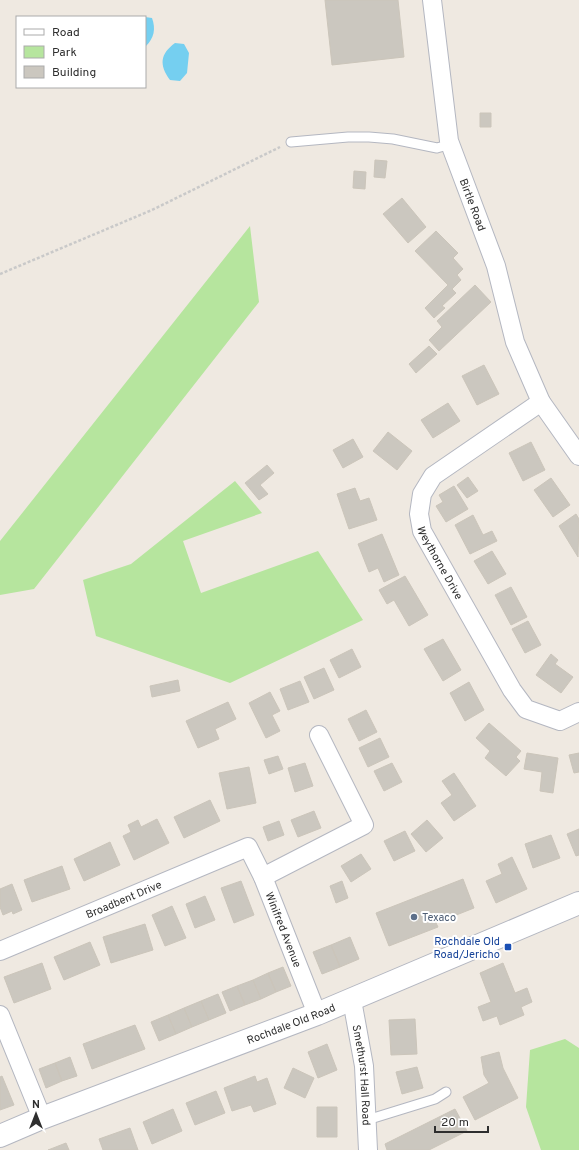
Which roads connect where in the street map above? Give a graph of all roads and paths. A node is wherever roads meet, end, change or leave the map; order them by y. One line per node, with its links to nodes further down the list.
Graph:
1 (432, 0): 3 (street, Birtle Road)
2 (291, 142): 3 (lane); 4 (path)
3 (450, 144): 5 (street, Birtle Road)
4 (0, 274)
5 (541, 402): 6 (street, Birtle Road); 7 (street, Weythorne Drive)
6 (579, 456)
7 (579, 712)
8 (319, 735): 10 (street)
9 (248, 847): 10 (street, Winifred Avenue); 12 (street, Broadbent Drive)
10 (263, 877): 14 (street, Winifred Avenue)
11 (579, 903): 13 (main road, Rochdale Old Road)
12 (0, 951)
13 (352, 1000): 14 (main road, Rochdale Old Road); 18 (street, Smethurst Hall Road)
14 (317, 1014): 17 (main road, Rochdale Old Road)
15 (0, 1015): 17 (street)
16 (446, 1092): 18 (lane)
17 (42, 1118): 19 (main road, Rochdale Old Road)
18 (367, 1120): 20 (street, Smethurst Hall Road)
19 (0, 1136)
20 (368, 1150)

